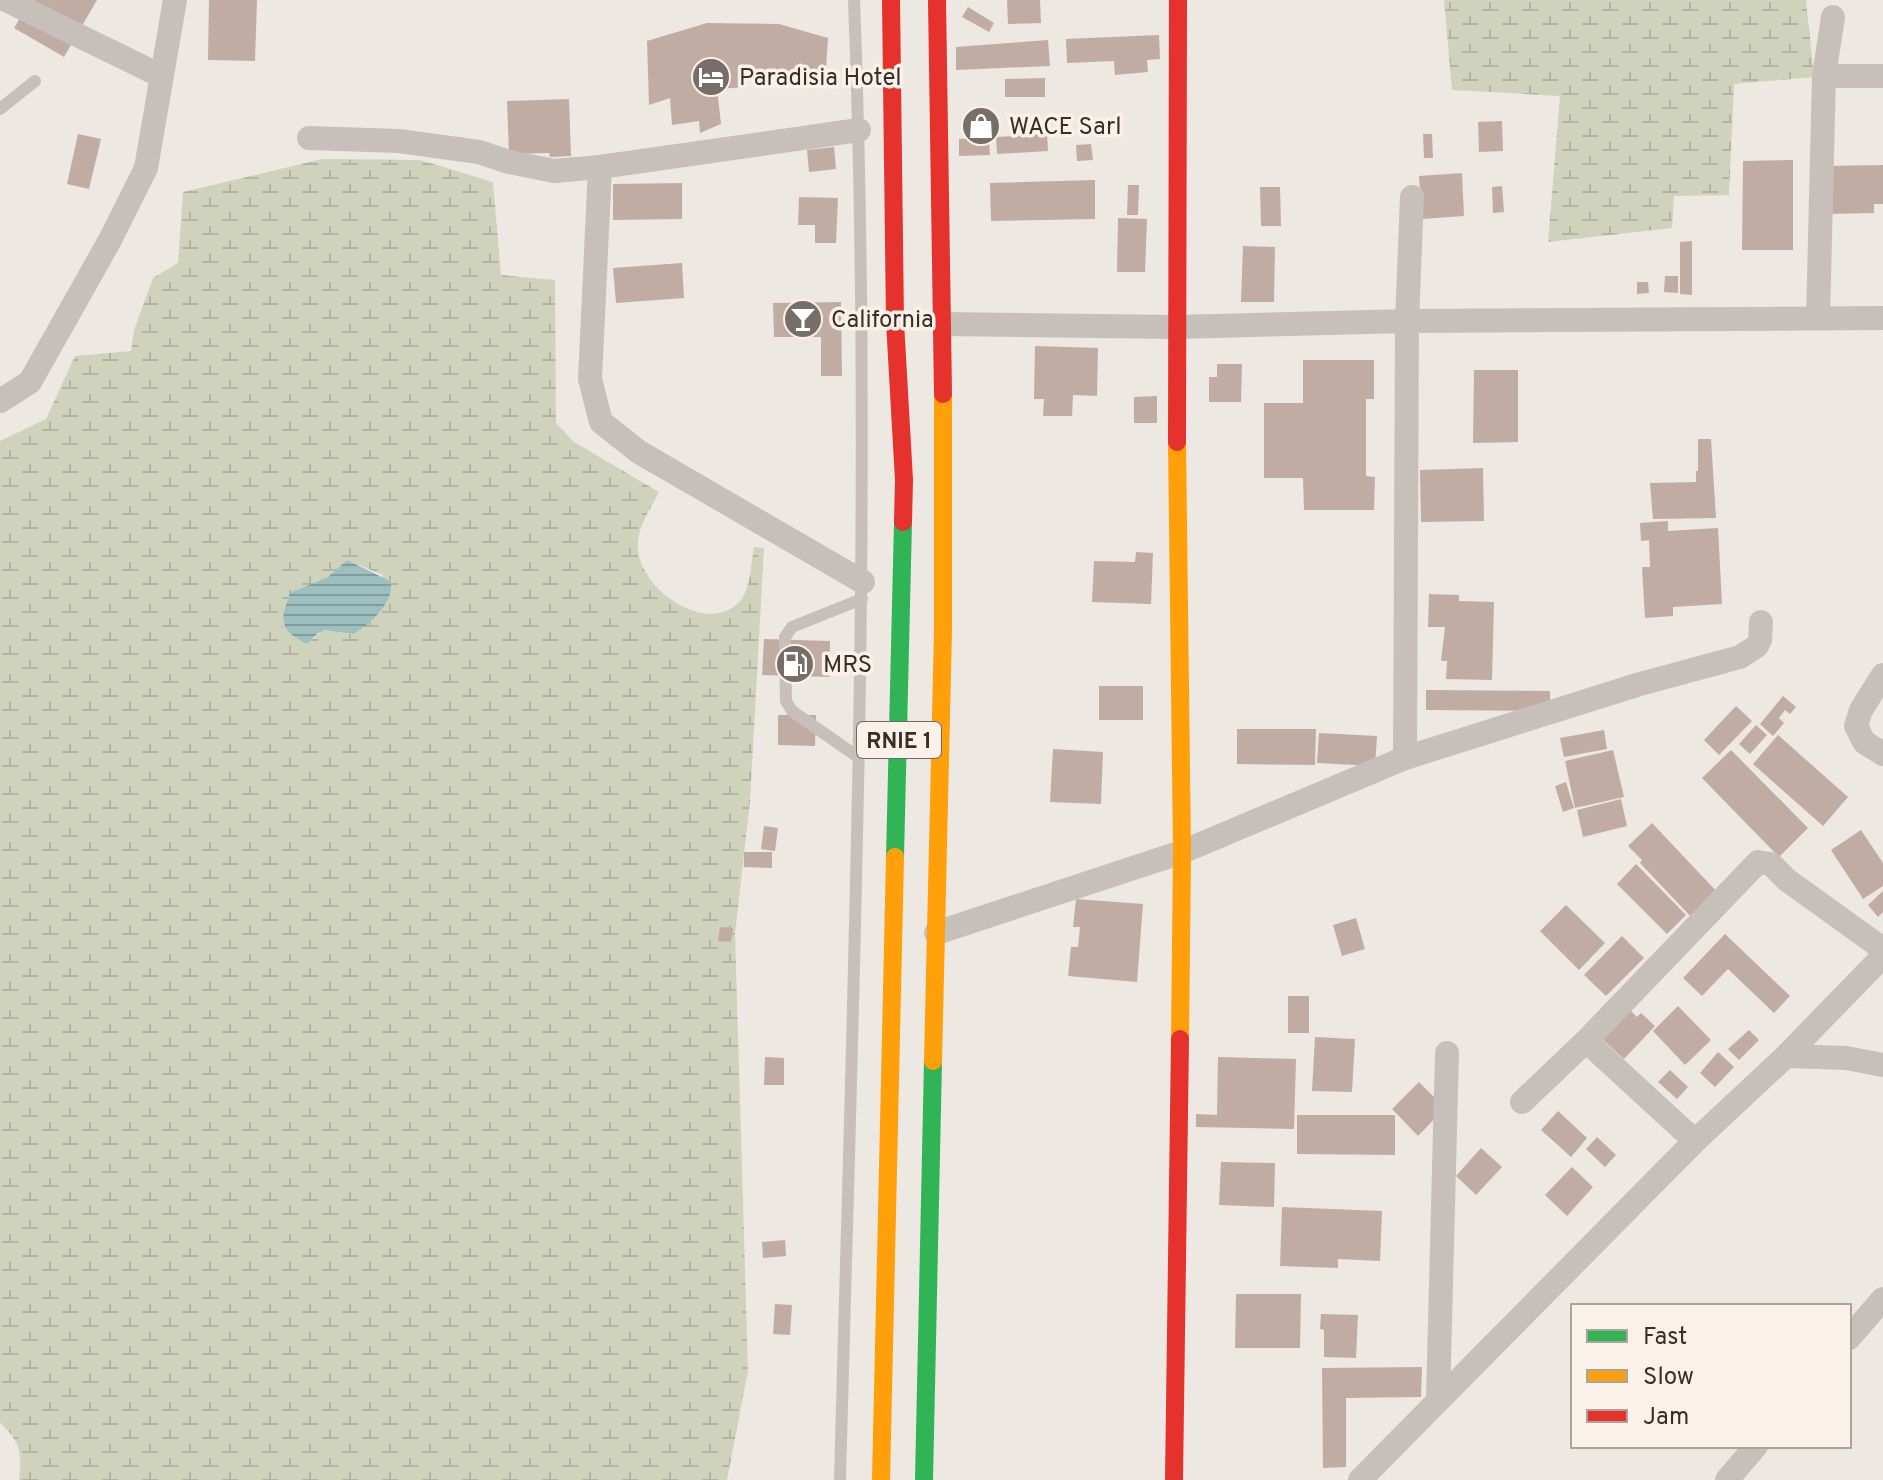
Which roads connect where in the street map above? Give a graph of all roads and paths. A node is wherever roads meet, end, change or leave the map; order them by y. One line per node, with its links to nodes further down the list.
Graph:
1 (175, 0): 8 (street)
2 (854, 0): 13 (lane)
3 (891, 0): 45 (main road, RNIE 1)
4 (937, 0): 20 (main road, RNIE 1)
5 (1178, 0): 21 (main road)
6 (5, 6): 8 (street)
7 (1833, 17): 9 (street)
8 (161, 76): 22 (street)
9 (1824, 76): 10 (street); 17 (street)
10 (1883, 76)
11 (35, 81): 12 (lane)
12 (0, 109)
13 (859, 130): 15 (street); 23 (lane)
14 (309, 138): 15 (street)
15 (600, 167): 23 (street)
16 (1412, 197): 19 (street)
17 (1818, 318): 18 (street); 19 (street)
18 (1883, 318)
19 (1407, 321): 21 (street); 28 (street)
20 (943, 324): 21 (street); 30 (main road, RNIE 1)
21 (1176, 327): 29 (main road)
22 (0, 401)
23 (862, 590): 27 (lane); 27 (lane)
24 (1761, 622): 28 (street)
25 (1883, 675): 26 (street)
26 (1883, 754)
27 (858, 757): 44 (lane)
28 (1405, 758): 29 (street)
29 (1182, 852): 30 (street); 47 (main road)
30 (936, 933): 46 (main road, RNIE 1)
31 (1883, 949): 33 (street)
32 (1883, 956): 35 (street)
33 (1586, 1041): 37 (street); 38 (street)
34 (1447, 1053): 41 (street)
35 (1786, 1056): 36 (street); 38 (street)
36 (1883, 1065)
37 (1522, 1102)
38 (1695, 1141): 41 (street)
39 (1883, 1299): 40 (street)
40 (1851, 1336)
41 (1438, 1399): 48 (street)
42 (1754, 1448): 43 (street)
43 (1732, 1478)
44 (840, 1480)
45 (881, 1480)
46 (924, 1480)
47 (1174, 1480)
48 (1360, 1480)

